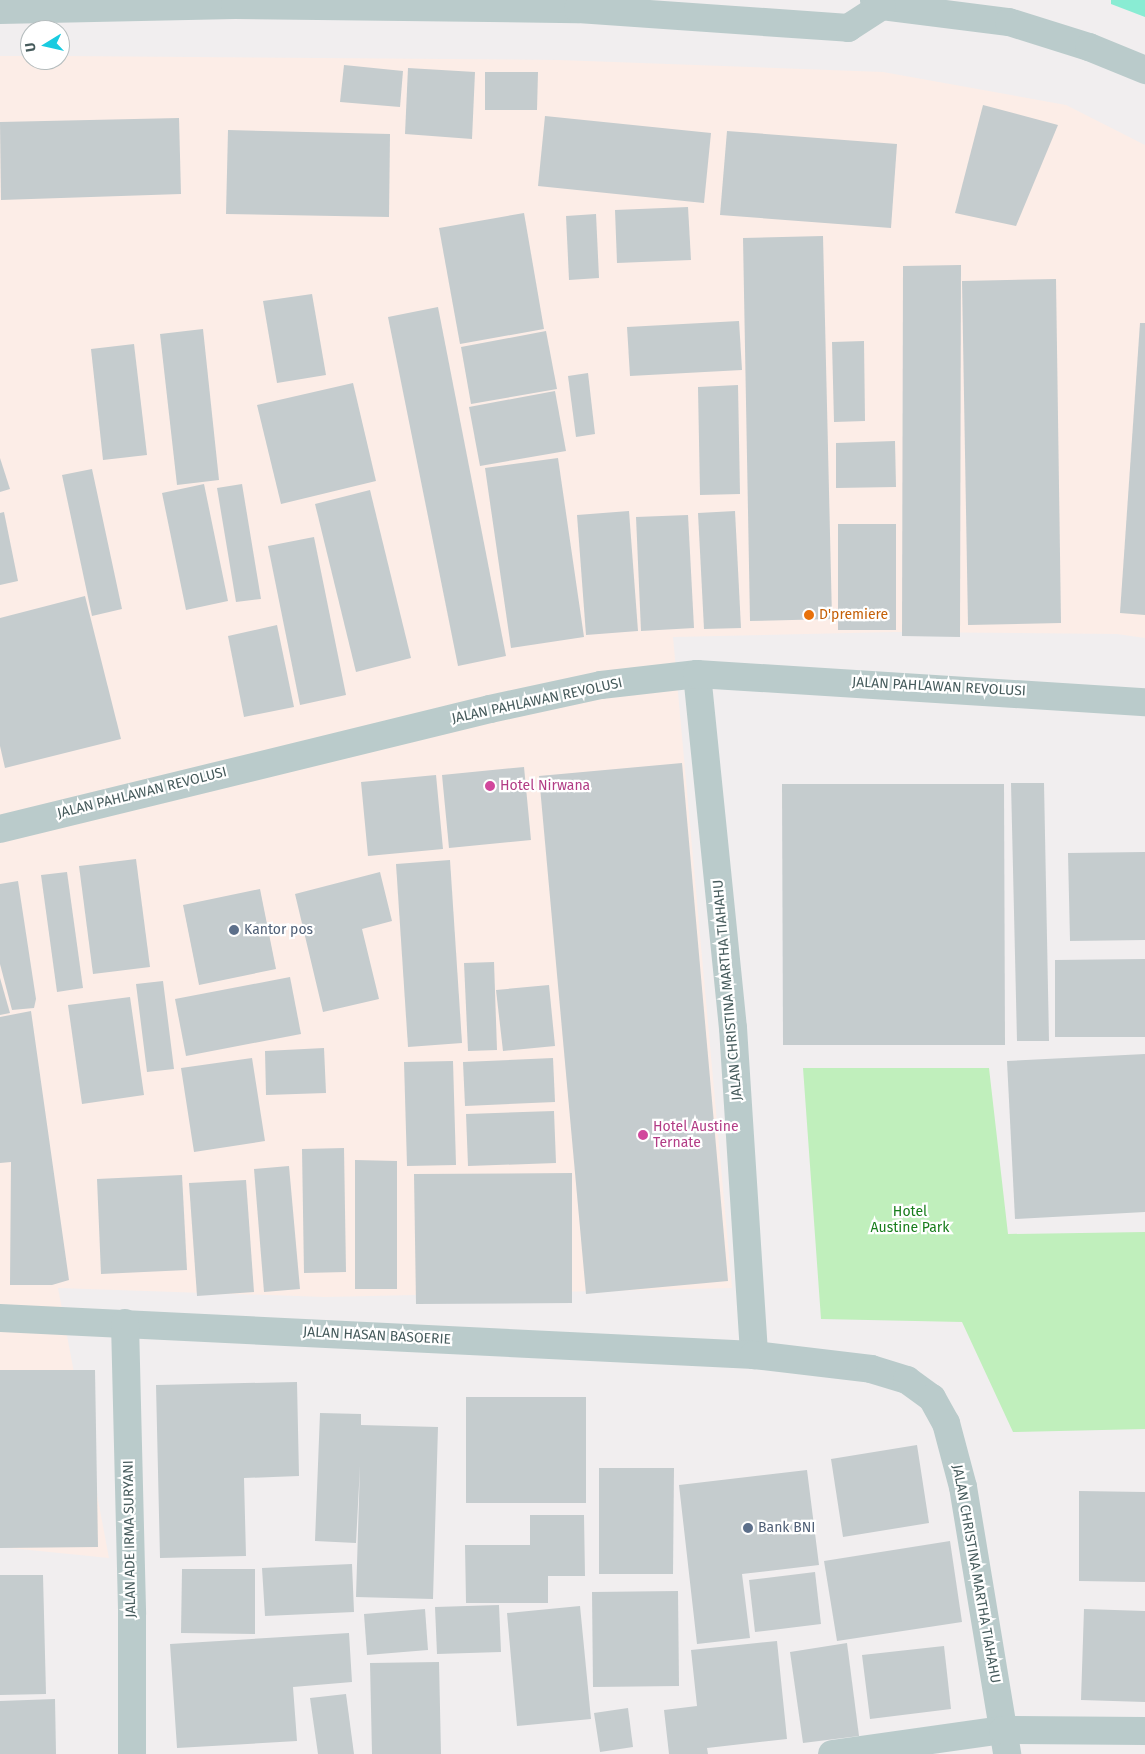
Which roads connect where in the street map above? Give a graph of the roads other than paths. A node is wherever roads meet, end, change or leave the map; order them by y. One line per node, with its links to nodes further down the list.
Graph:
1 (878, 3): 2 (street); 3 (street)
2 (0, 10)
3 (1145, 70)
4 (697, 674): 5 (street, JALAN PAHLAWAN REVOLUSI); 6 (street, JALAN PAHLAWAN REVOLUSI); 9 (street, JALAN CHRISTINA MARTHA TIAHAHU)
5 (1145, 702)
6 (0, 829)
7 (0, 1318): 8 (street, JALAN HASAN BASOERIE)
8 (125, 1323): 9 (street, JALAN HASAN BASOERIE); 12 (street, JALAN ADE IRMA SURYANI)
9 (754, 1355): 11 (street, JALAN CHRISTINA MARTHA TIAHAHU)
10 (1145, 1731): 11 (street)
11 (1005, 1742): 13 (street)
12 (132, 1754)
13 (832, 1754)

